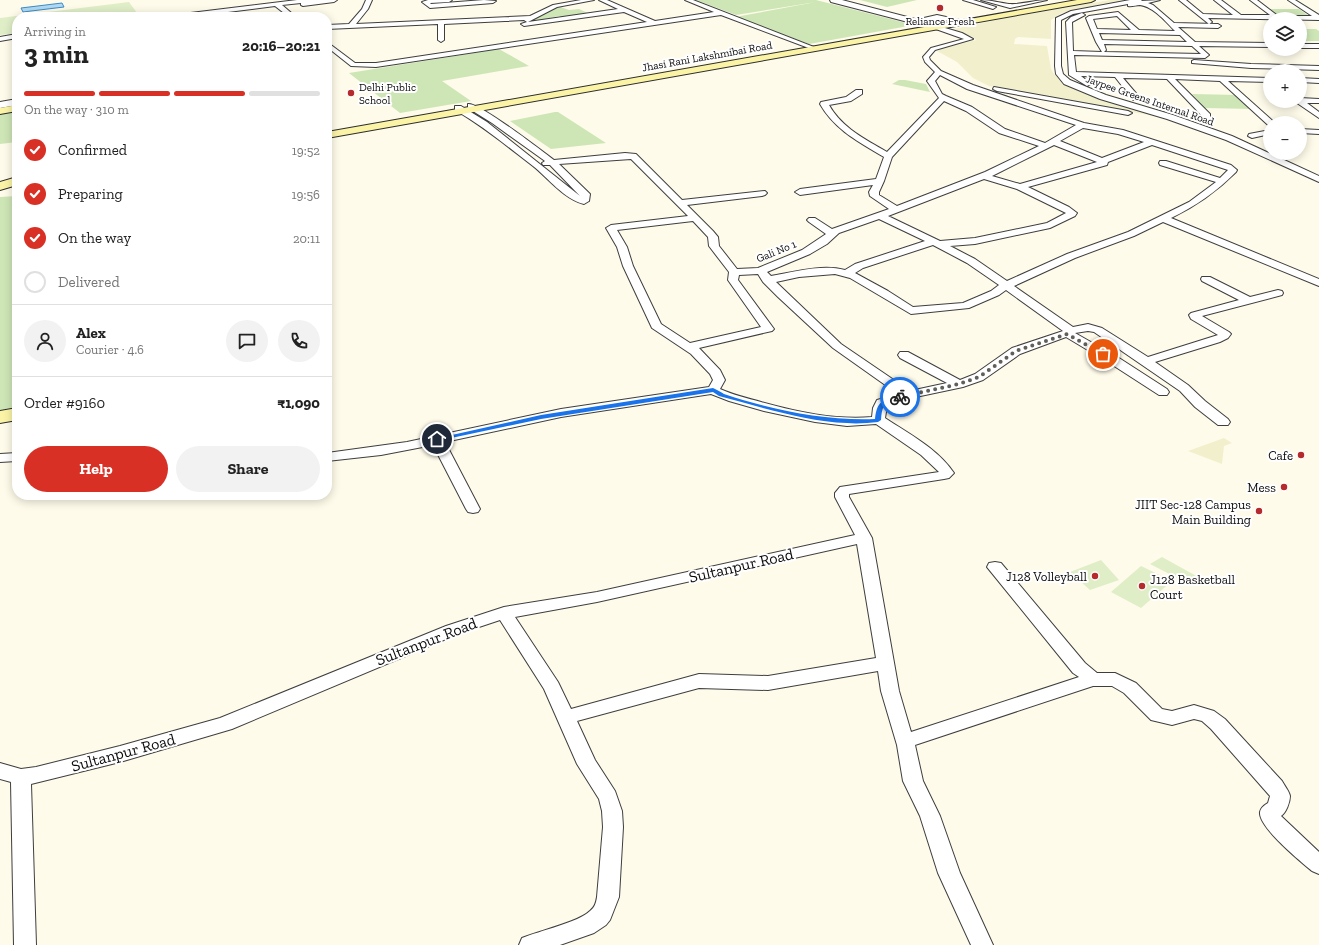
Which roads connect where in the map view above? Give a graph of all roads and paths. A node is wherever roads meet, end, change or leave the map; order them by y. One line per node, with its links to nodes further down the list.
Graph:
1 (311, 0): 23 (street)
2 (334, 0): 23 (street)
3 (370, 0): 47 (street)
4 (449, 0): 5 (street)
5 (493, 0): 24 (street)
6 (591, 0): 36 (street)
7 (602, 0): 25 (street)
8 (688, 0): 33 (street)
9 (834, 0): 45 (street)
10 (844, 0): 41 (street)
11 (966, 0): 12 (street)
12 (976, 0)
13 (984, 0): 14 (street)
14 (1044, 0)
15 (1067, 0): 42 (main road, Jhasi Rani Lakshmibai Road)
16 (1091, 0): 45 (main road, Jhasi Rani Lakshmibai Road)
17 (1157, 0): 22 (street, Jaypee Greens Internal Road)
18 (1182, 0): 34 (street)
19 (1217, 0): 35 (street)
20 (1253, 0): 31 (street)
21 (1291, 0): 26 (street)
22 (1139, 2): 46 (street); 69 (street, Jaypee Greens Internal Road); 74 (street, Jaypee Greens Internal Road)
23 (278, 6): 28 (street); 29 (street); 30 (street)
24 (498, 7)
25 (625, 10): 44 (street); 52 (street)
26 (1308, 11): 27 (street); 39 (street)
27 (1319, 11)
28 (221, 12)
29 (234, 12)
30 (286, 12)
31 (1270, 12)
32 (502, 13): 40 (street)
33 (720, 13): 44 (street); 68 (street)
34 (1202, 16): 35 (street); 48 (street)
35 (1240, 17): 37 (street)
36 (529, 18): 40 (street); 52 (street)
37 (1263, 18)
38 (1307, 18): 39 (street)
39 (1319, 18)
40 (507, 19): 43 (street)
41 (918, 20): 42 (street); 45 (street)
42 (957, 20): 45 (main road, Jhasi Rani Lakshmibai Road)
43 (441, 22): 47 (street); 59 (street)
44 (655, 23): 58 (street)
45 (935, 25): 68 (main road, Jhasi Rani Lakshmibai Road); 73 (street)
46 (1172, 25): 48 (street); 54 (street)
47 (351, 26): 50 (street)
48 (1214, 26): 49 (street)
49 (1222, 26)
50 (332, 27)
51 (1094, 31): 53 (street); 53 (street); 62 (street)
52 (525, 32): 58 (street); 58 (street); 67 (street)
53 (1137, 32): 54 (street)
54 (1182, 34): 55 (street); 63 (street)
55 (1191, 35)
56 (12, 37): 57 (street)
57 (0, 39)
58 (549, 39)
59 (441, 40)
60 (12, 41): 61 (street)
61 (0, 42)
62 (1099, 42): 63 (street); 70 (street)
63 (1194, 44): 65 (street); 71 (street)
64 (1307, 45): 66 (street)
65 (1263, 46)
66 (1319, 46)
67 (332, 48)
68 (812, 48): 92 (main road, Jhasi Rani Lakshmibai Road)
69 (1070, 53): 70 (street); 75 (street, Jaypee Greens Internal Road)
70 (1105, 54): 71 (street)
71 (1164, 56): 72 (street)
72 (1319, 68)
73 (939, 72): 85 (street); 98 (street)
74 (1060, 74): 75 (street); 97 (street, Jaypee Greens Internal Road)
75 (1073, 74): 76 (street); 107 (street, Jaypee Greens Internal Road)
76 (1118, 76): 77 (street); 84 (street)
77 (1169, 77): 78 (street); 94 (street)
78 (1221, 78): 79 (street); 95 (street)
79 (1263, 80)
80 (1307, 80): 81 (street)
81 (1319, 81)
82 (982, 87): 97 (street)
83 (859, 92): 108 (street)
84 (1136, 98)
85 (944, 99): 106 (street); 108 (street)
86 (1307, 100): 87 (street)
87 (1319, 101)
88 (12, 103): 89 (street)
89 (0, 105)
90 (1307, 106): 96 (street)
91 (12, 109): 93 (main road)
92 (467, 109): 99 (main road, Jhasi Rani Lakshmibai Road); 102 (main road, Jhasi Rani Lakshmibai Road); 111 (street); 113 (street)
93 (0, 111)
94 (1207, 116)
95 (1263, 116)
96 (1319, 116)
97 (1185, 123): 116 (street, Jaypee Greens Internal Road)
98 (1082, 125): 105 (street); 106 (street, Gali No 1)
99 (332, 130)
100 (1307, 131): 101 (street)
101 (1319, 132)
102 (332, 134)
103 (1263, 134): 104 (street)
104 (1252, 136)
105 (1152, 142): 110 (street); 118 (street)
106 (1050, 144): 110 (street); 115 (street, Gali No 1)
107 (1263, 146)
108 (888, 156): 117 (street)
109 (1294, 160): 114 (street)
110 (1103, 161): 122 (street)
111 (552, 162): 113 (street); 113 (street); 127 (street)
112 (1163, 163): 118 (street)
113 (537, 164)
114 (1319, 172)
115 (984, 176): 122 (street); 128 (street, Gali No 1)
116 (1319, 179)
117 (880, 181): 123 (street); 128 (street)
118 (1222, 181): 131 (street)
119 (12, 183): 121 (main road)
120 (12, 186): 121 (main road)
121 (0, 187)
122 (1020, 187): 134 (street)
123 (800, 192)
124 (12, 193): 126 (main road)
125 (762, 193): 127 (street)
126 (0, 194)
127 (680, 203): 130 (street)
128 (896, 210): 129 (street, Gali No 1)
129 (879, 215): 133 (street, Gali No 1); 134 (street)
130 (695, 218): 135 (street); 144 (street)
131 (1162, 218): 139 (street); 140 (street)
132 (812, 220): 133 (street)
133 (832, 234): 137 (street, Gali No 1)
134 (937, 243): 136 (street); 140 (street)
135 (734, 272): 137 (street, Gali No 1); 144 (street)
136 (846, 274): 137 (street); 140 (street)
137 (764, 275): 150 (street)
138 (1206, 279): 142 (street)
139 (1319, 283)
140 (1006, 285): 143 (street)
141 (1278, 293): 142 (street)
142 (1249, 301): 146 (street)
143 (1068, 332): 146 (street); 147 (street); 149 (street)
144 (688, 347): 148 (street)
145 (904, 355): 147 (street)
146 (1146, 361): 154 (street)
147 (959, 384): 150 (street)
148 (713, 390): 153 (street); 155 (street)
149 (1163, 392)
150 (908, 395): 153 (street)
151 (12, 415): 152 (main road)
152 (0, 417)
153 (878, 420): 160 (street)
154 (1223, 422)
155 (437, 439): 156 (street); 159 (street)
156 (332, 456)
157 (12, 457): 158 (street)
158 (0, 458)
159 (474, 509)
160 (864, 538): 162 (street, Sultanpur Road); 163 (street)
161 (995, 567): 164 (street)
162 (504, 613): 165 (street); 168 (street, Sultanpur Road)
163 (885, 663): 165 (street); 166 (street)
164 (1093, 679): 166 (street); 169 (street)
165 (566, 717): 171 (street)
166 (905, 741): 172 (street)
167 (0, 772): 168 (street, Sultanpur Road)
168 (21, 777): 170 (street)
169 (1319, 865)
170 (25, 945)
171 (530, 945)
172 (982, 945)

